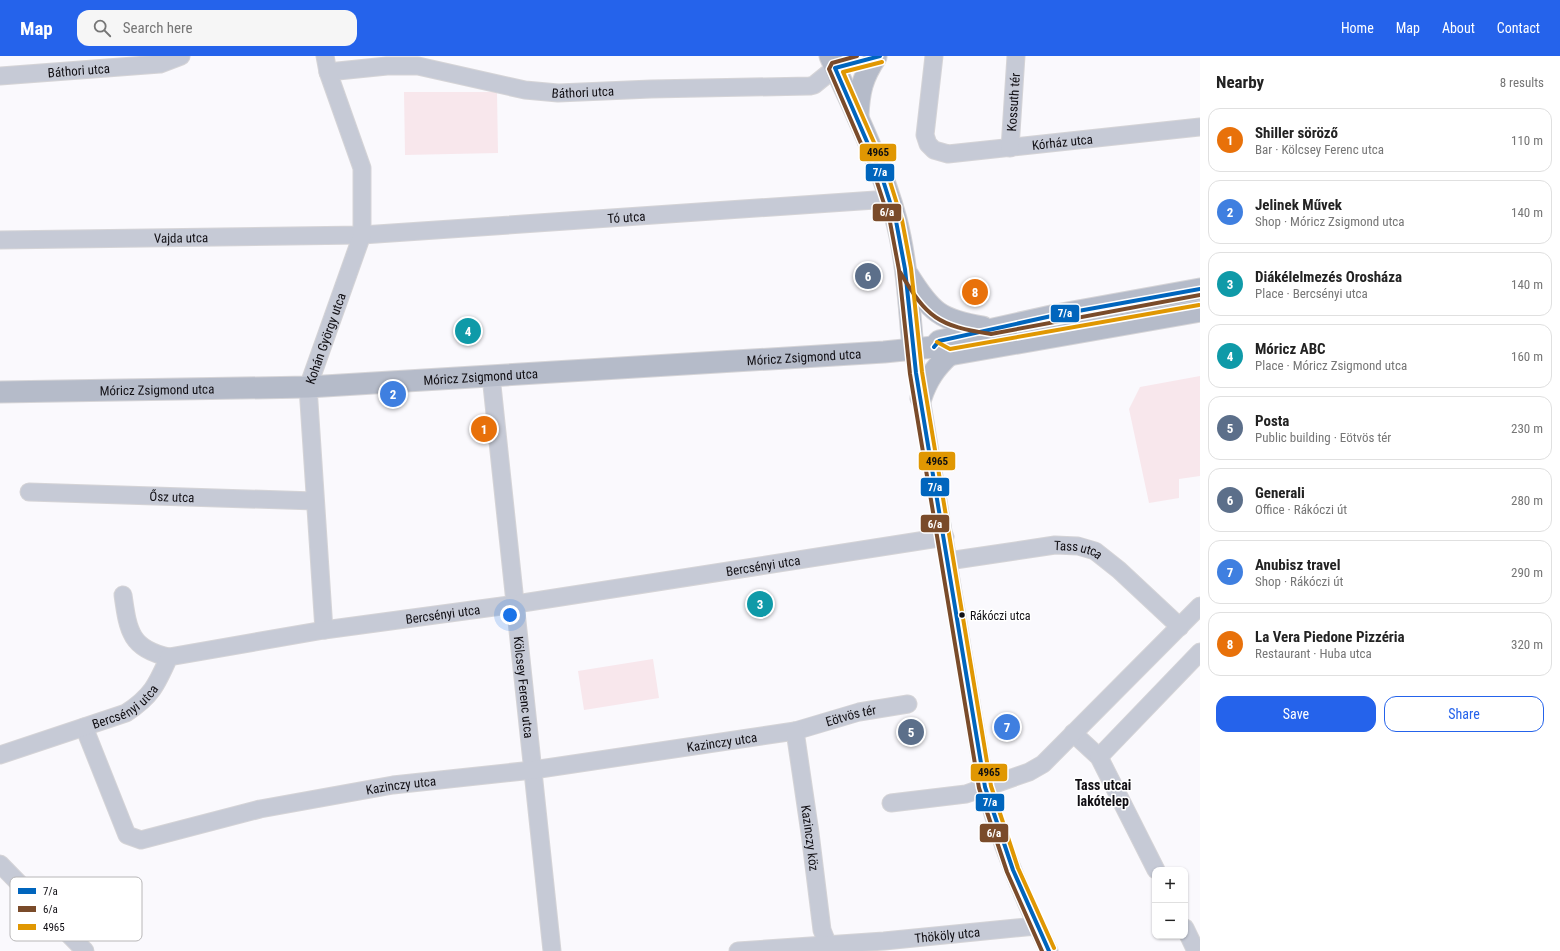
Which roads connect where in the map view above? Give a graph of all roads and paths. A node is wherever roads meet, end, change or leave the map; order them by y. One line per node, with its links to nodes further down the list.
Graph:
1 (181, 56): 8 (street, Báthori utca)
2 (924, 56): 9 (street)
3 (934, 56): 9 (street)
4 (1016, 56): 12 (street, Kossuth tér)
5 (878, 57): 6 (main road); 10 (main road)
6 (833, 62): 7 (street, Báthori utca); 10 (main road)
7 (326, 64): 14 (street, Kohán György utca)
8 (0, 76)
9 (930, 87): 12 (street, Kórház utca)
10 (858, 119): 13 (main road)
11 (1200, 127): 12 (street, Kórház utca)
12 (1010, 148)
13 (890, 200): 14 (street, Tó utca); 16 (main road)
14 (362, 235): 15 (street, Vajda utca); 23 (street, Kohán György utca)
15 (0, 240)
16 (905, 269): 19 (main road); 20 (main road)
17 (1200, 289): 19 (main road)
18 (1200, 311): 21 (main road, Móricz Zsigmond utca)
19 (991, 328): 21 (main road)
20 (913, 349): 21 (main road, Móricz Zsigmond utca); 22 (main road, Móricz Zsigmond utca); 25 (street)
21 (941, 351): 25 (main road)
22 (491, 376): 23 (main road, Móricz Zsigmond utca); 31 (street, Kölcsey Ferenc utca)
23 (308, 387): 24 (main road, Móricz Zsigmond utca); 27 (street, Kohán György utca)
24 (0, 392)
25 (920, 398): 28 (street)
26 (29, 492): 27 (street, Ősz utca)
27 (315, 501): 34 (street, Kohán György utca)
28 (945, 537): 29 (street); 31 (street, Bercsényi utca)
29 (948, 560): 33 (street, Tass utca); 44 (street)
30 (123, 595): 36 (street)
31 (516, 604): 34 (street, Bercsényi utca); 43 (street, Kölcsey Ferenc utca)
32 (1200, 606): 33 (street)
33 (1180, 627): 40 (street)
34 (324, 630): 36 (street, Bercsényi utca)
35 (1200, 652): 42 (street)
36 (168, 657): 38 (street, Bercsényi utca)
37 (908, 704): 39 (street, Eötvös tér)
38 (84, 727): 41 (street, Bercsényi utca); 43 (street, Kazinczy utca)
39 (795, 731): 43 (street, Kazinczy utca); 54 (street, Kazinczy köz)
40 (1072, 733): 42 (street); 44 (street)
41 (0, 755)
42 (1099, 756): 47 (street)
43 (533, 770): 57 (street, Kölcsey Ferenc utca)
44 (986, 787): 45 (street); 51 (street)
45 (891, 803)
46 (0, 864): 49 (street)
47 (1154, 867)
48 (0, 876): 50 (street)
49 (12, 877)
50 (10, 881)
51 (1036, 926): 54 (street, Thököly utca); 59 (street)
52 (1188, 934): 60 (street)
53 (76, 941): 56 (street)
54 (828, 945): 55 (street, Thököly utca)
55 (774, 950): 58 (street, Thököly utca)
56 (86, 951)
57 (552, 951)
58 (738, 951)
59 (1049, 951)
60 (1196, 951)

